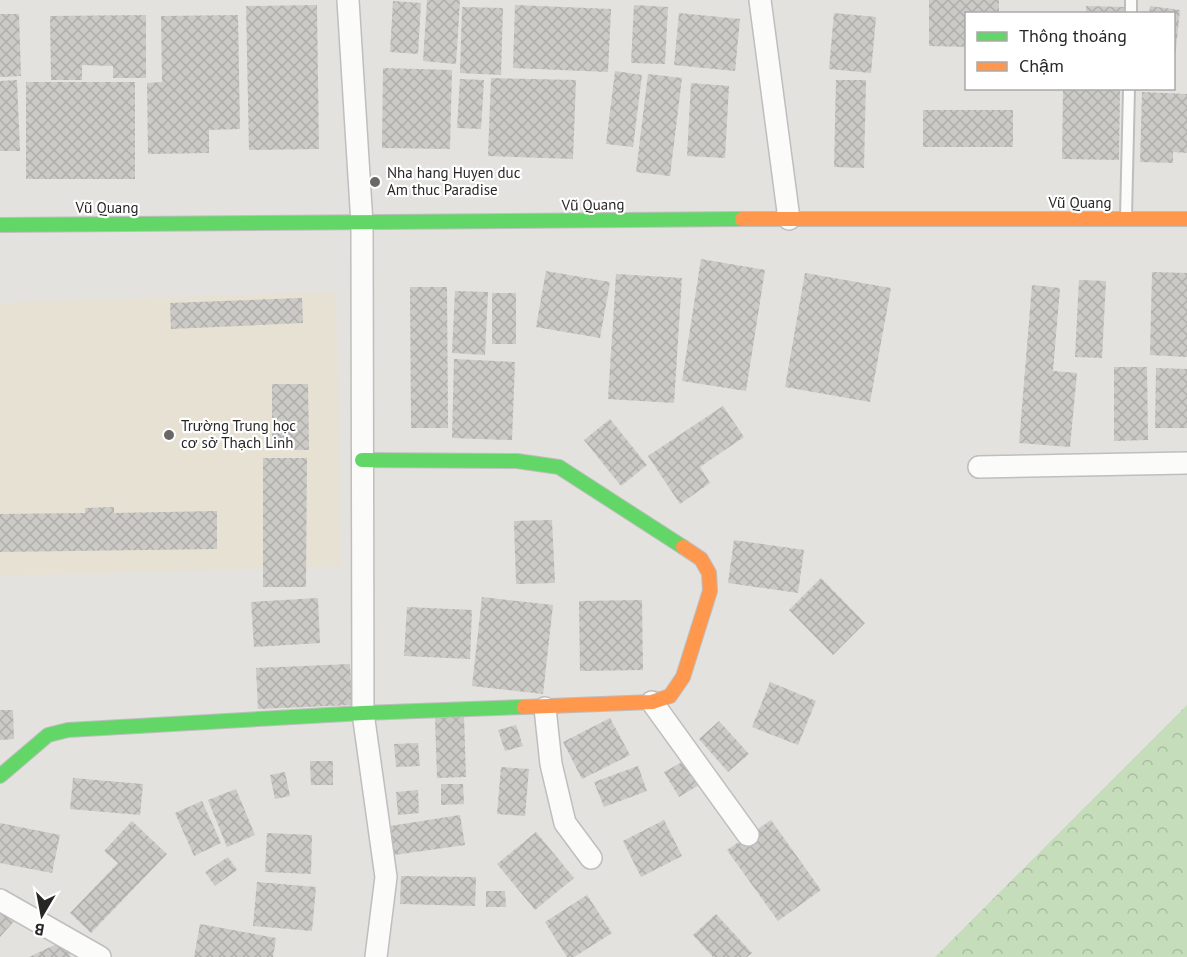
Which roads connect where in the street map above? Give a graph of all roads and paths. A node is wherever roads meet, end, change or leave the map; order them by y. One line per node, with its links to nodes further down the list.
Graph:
1 (348, 0): 7 (street)
2 (760, 0): 4 (street)
3 (1129, 90): 6 (lane)
4 (789, 219): 6 (street, Vũ Quang); 7 (street, Vũ Quang)
5 (1187, 219): 6 (street, Vũ Quang)
6 (1126, 220)
7 (362, 224): 8 (street, Vũ Quang); 9 (street)
8 (0, 225)
9 (362, 460): 12 (street); 14 (street)
10 (1187, 463): 11 (street)
11 (979, 466)
12 (652, 702): 13 (street); 16 (street)
13 (545, 708): 14 (street); 17 (street)
14 (363, 713): 15 (street); 20 (street)
15 (0, 776)
16 (748, 835)
17 (591, 858)
18 (0, 900): 19 (street)
19 (100, 957)
20 (376, 957)

